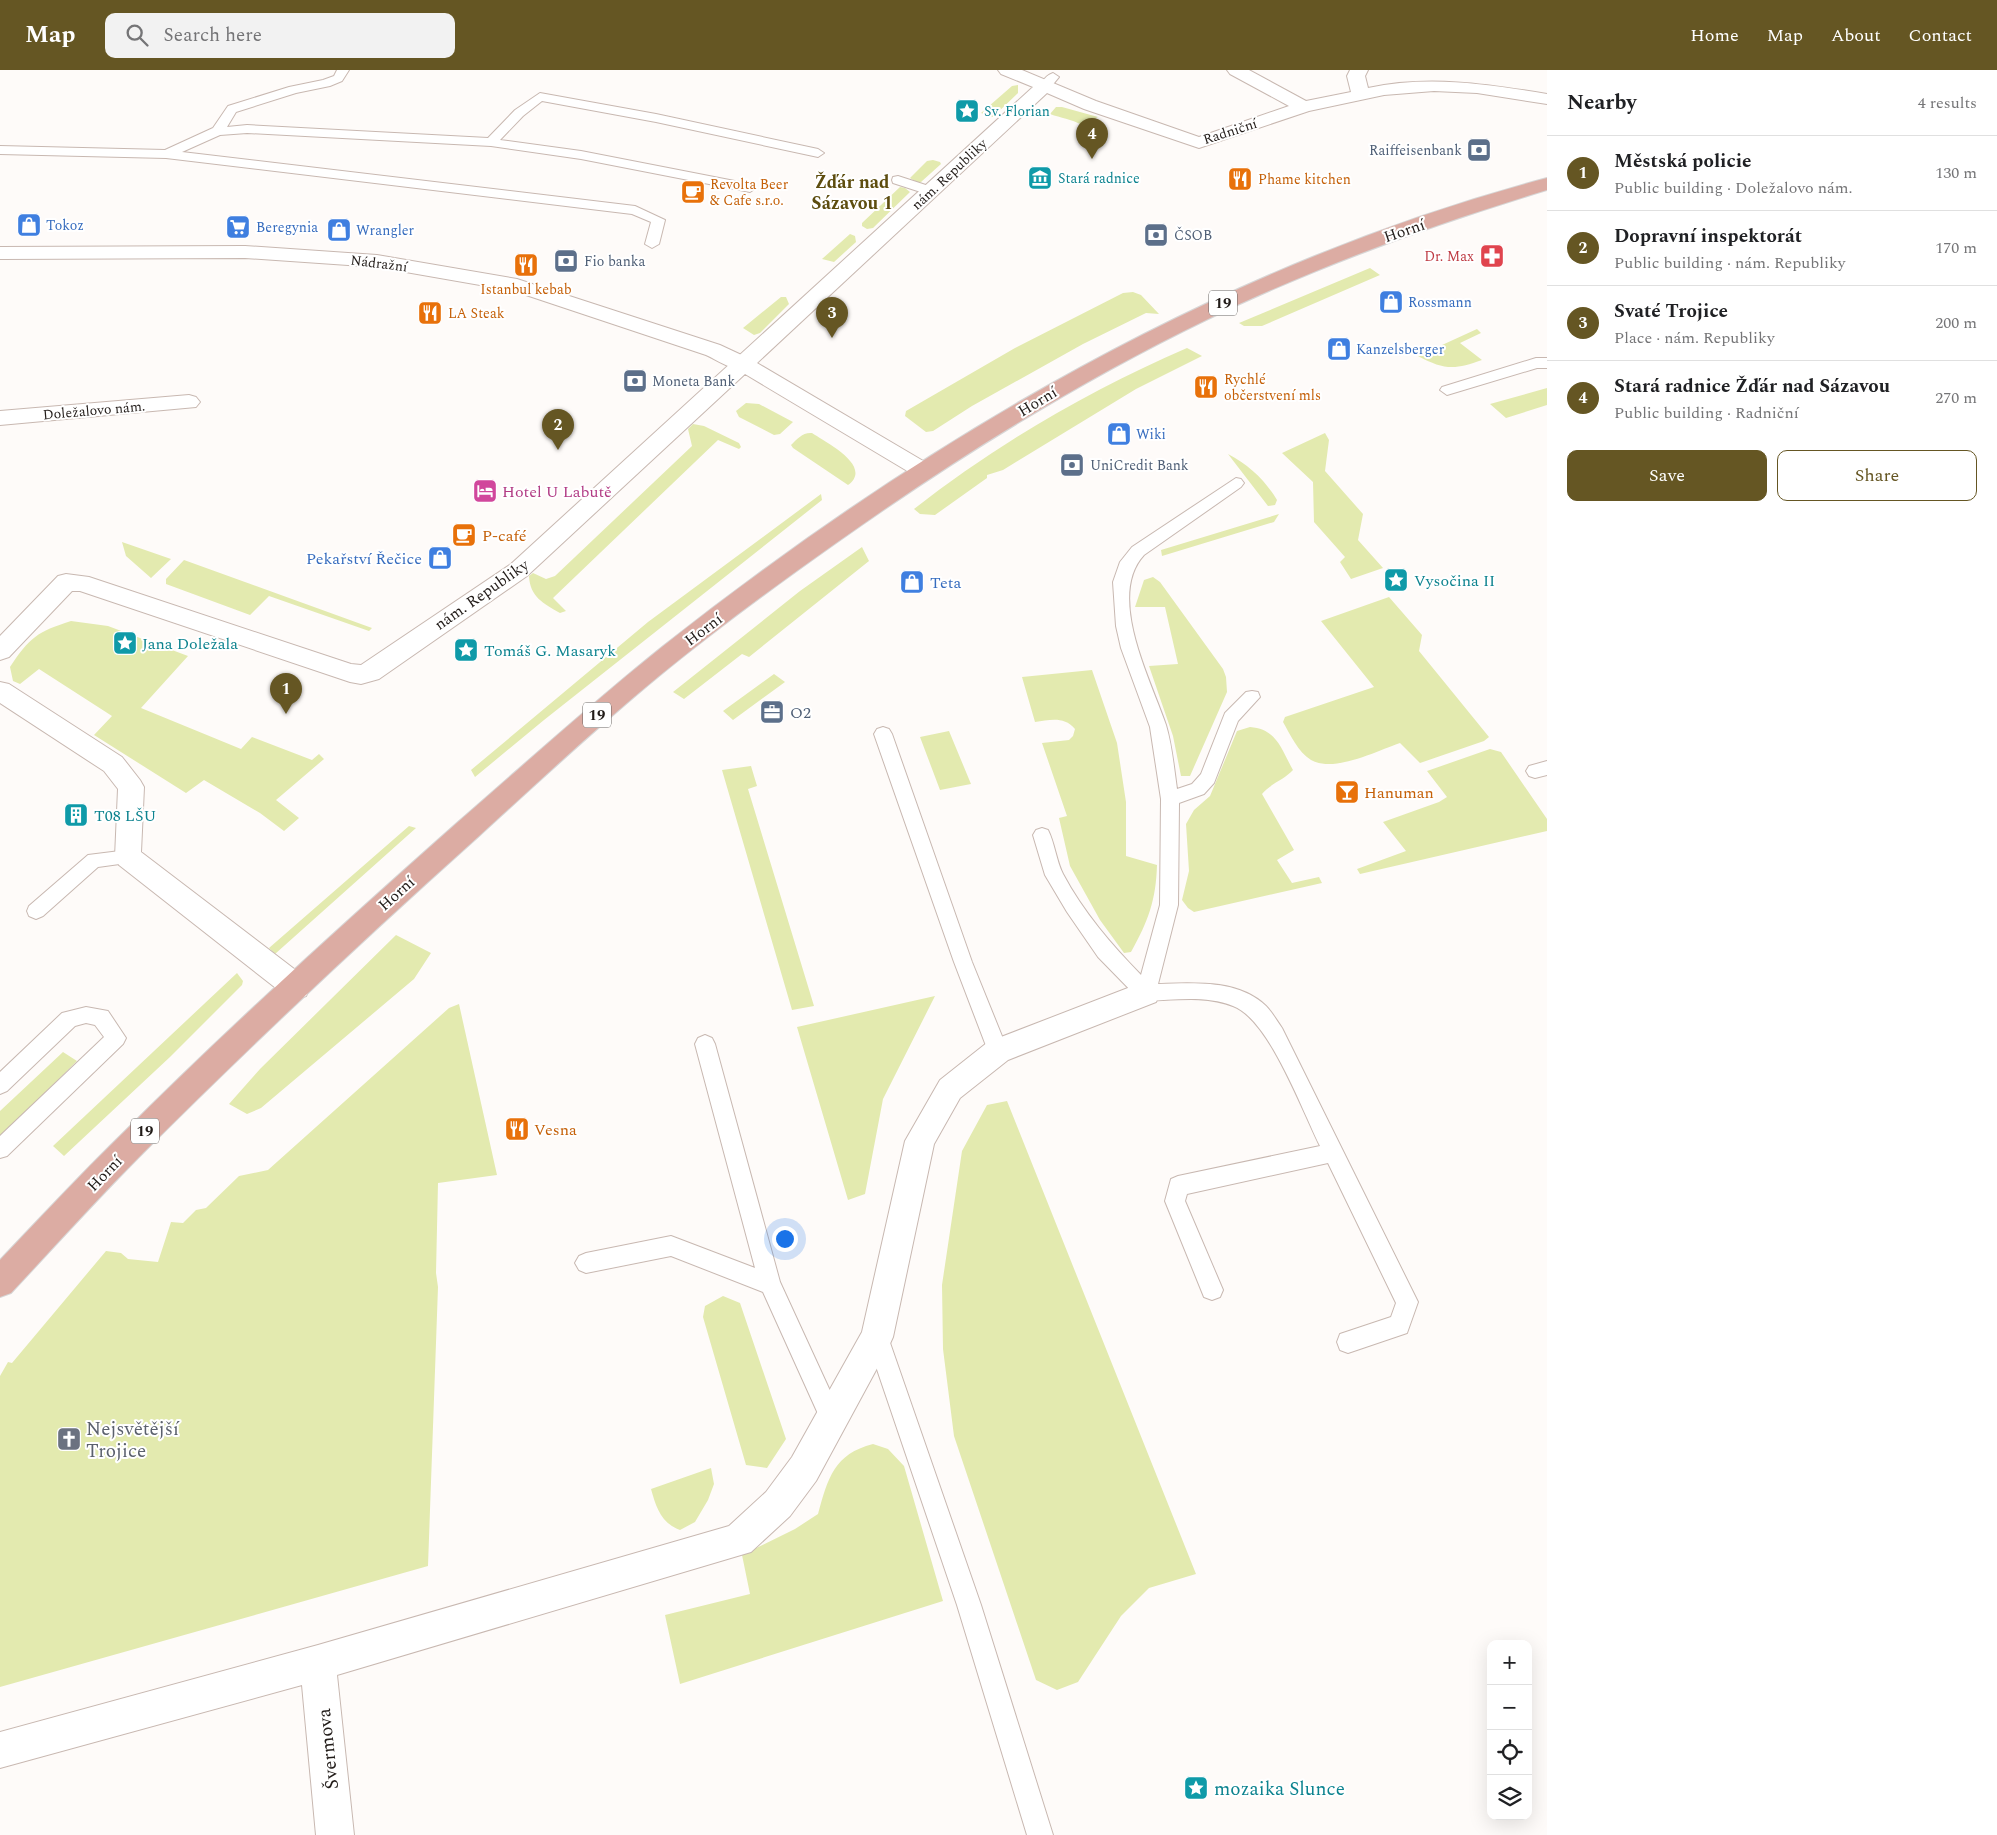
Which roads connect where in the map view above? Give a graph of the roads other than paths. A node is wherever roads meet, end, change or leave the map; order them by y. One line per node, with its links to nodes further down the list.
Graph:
1 (343, 70): 9 (lane)
2 (1007, 70): 5 (street, Radniční)
3 (1236, 70): 8 (street)
4 (1359, 70): 6 (street)
5 (1053, 77): 8 (street, Radniční); 17 (street, nám. Republiky)
6 (1360, 94): 7 (street, Radniční); 8 (street, Radniční)
7 (1547, 99)
8 (1304, 107)
9 (218, 131): 10 (lane); 13 (lane)
10 (492, 142): 12 (lane); 16 (lane)
11 (0, 150): 13 (lane)
12 (818, 153)
13 (166, 154): 18 (lane)
14 (898, 180): 17 (lane)
15 (1547, 184): 25 (main road, Horní / 19)
16 (750, 188)
17 (930, 192): 21 (street, nám. Republiky)
18 (652, 244)
19 (0, 253): 21 (street, Nádražní)
20 (1547, 363): 22 (lane)
21 (743, 364): 25 (street); 27 (street, nám. Republiky)
22 (1447, 390)
23 (189, 402): 24 (street, Doležalovo nám.)
24 (0, 418)
25 (922, 470): 35 (main road, Horní / 19)
26 (1236, 483): 31 (lane)
27 (0, 651)
28 (0, 691): 33 (street)
29 (1252, 697): 31 (lane)
30 (883, 734): 38 (lane)
31 (1170, 799): 36 (lane)
32 (1042, 835): 36 (lane)
33 (128, 857): 34 (lane); 35 (street)
34 (36, 911)
35 (296, 987): 43 (main road, Horní / 19)
36 (1146, 993): 38 (street); 41 (lane)
37 (705, 1044): 44 (lane)
38 (998, 1051): 46 (street)
39 (0, 1085): 40 (lane)
40 (0, 1148)
41 (1333, 1152): 45 (lane); 47 (lane)
42 (586, 1263): 44 (lane)
43 (0, 1282)
44 (770, 1284): 48 (lane)
45 (1212, 1290)
46 (877, 1337): 48 (street); 52 (lane)
47 (1348, 1342)
48 (832, 1419): 49 (street)
49 (318, 1663): 50 (street); 51 (street, Švermova)
50 (0, 1750)
51 (335, 1835)
52 (1040, 1835)

